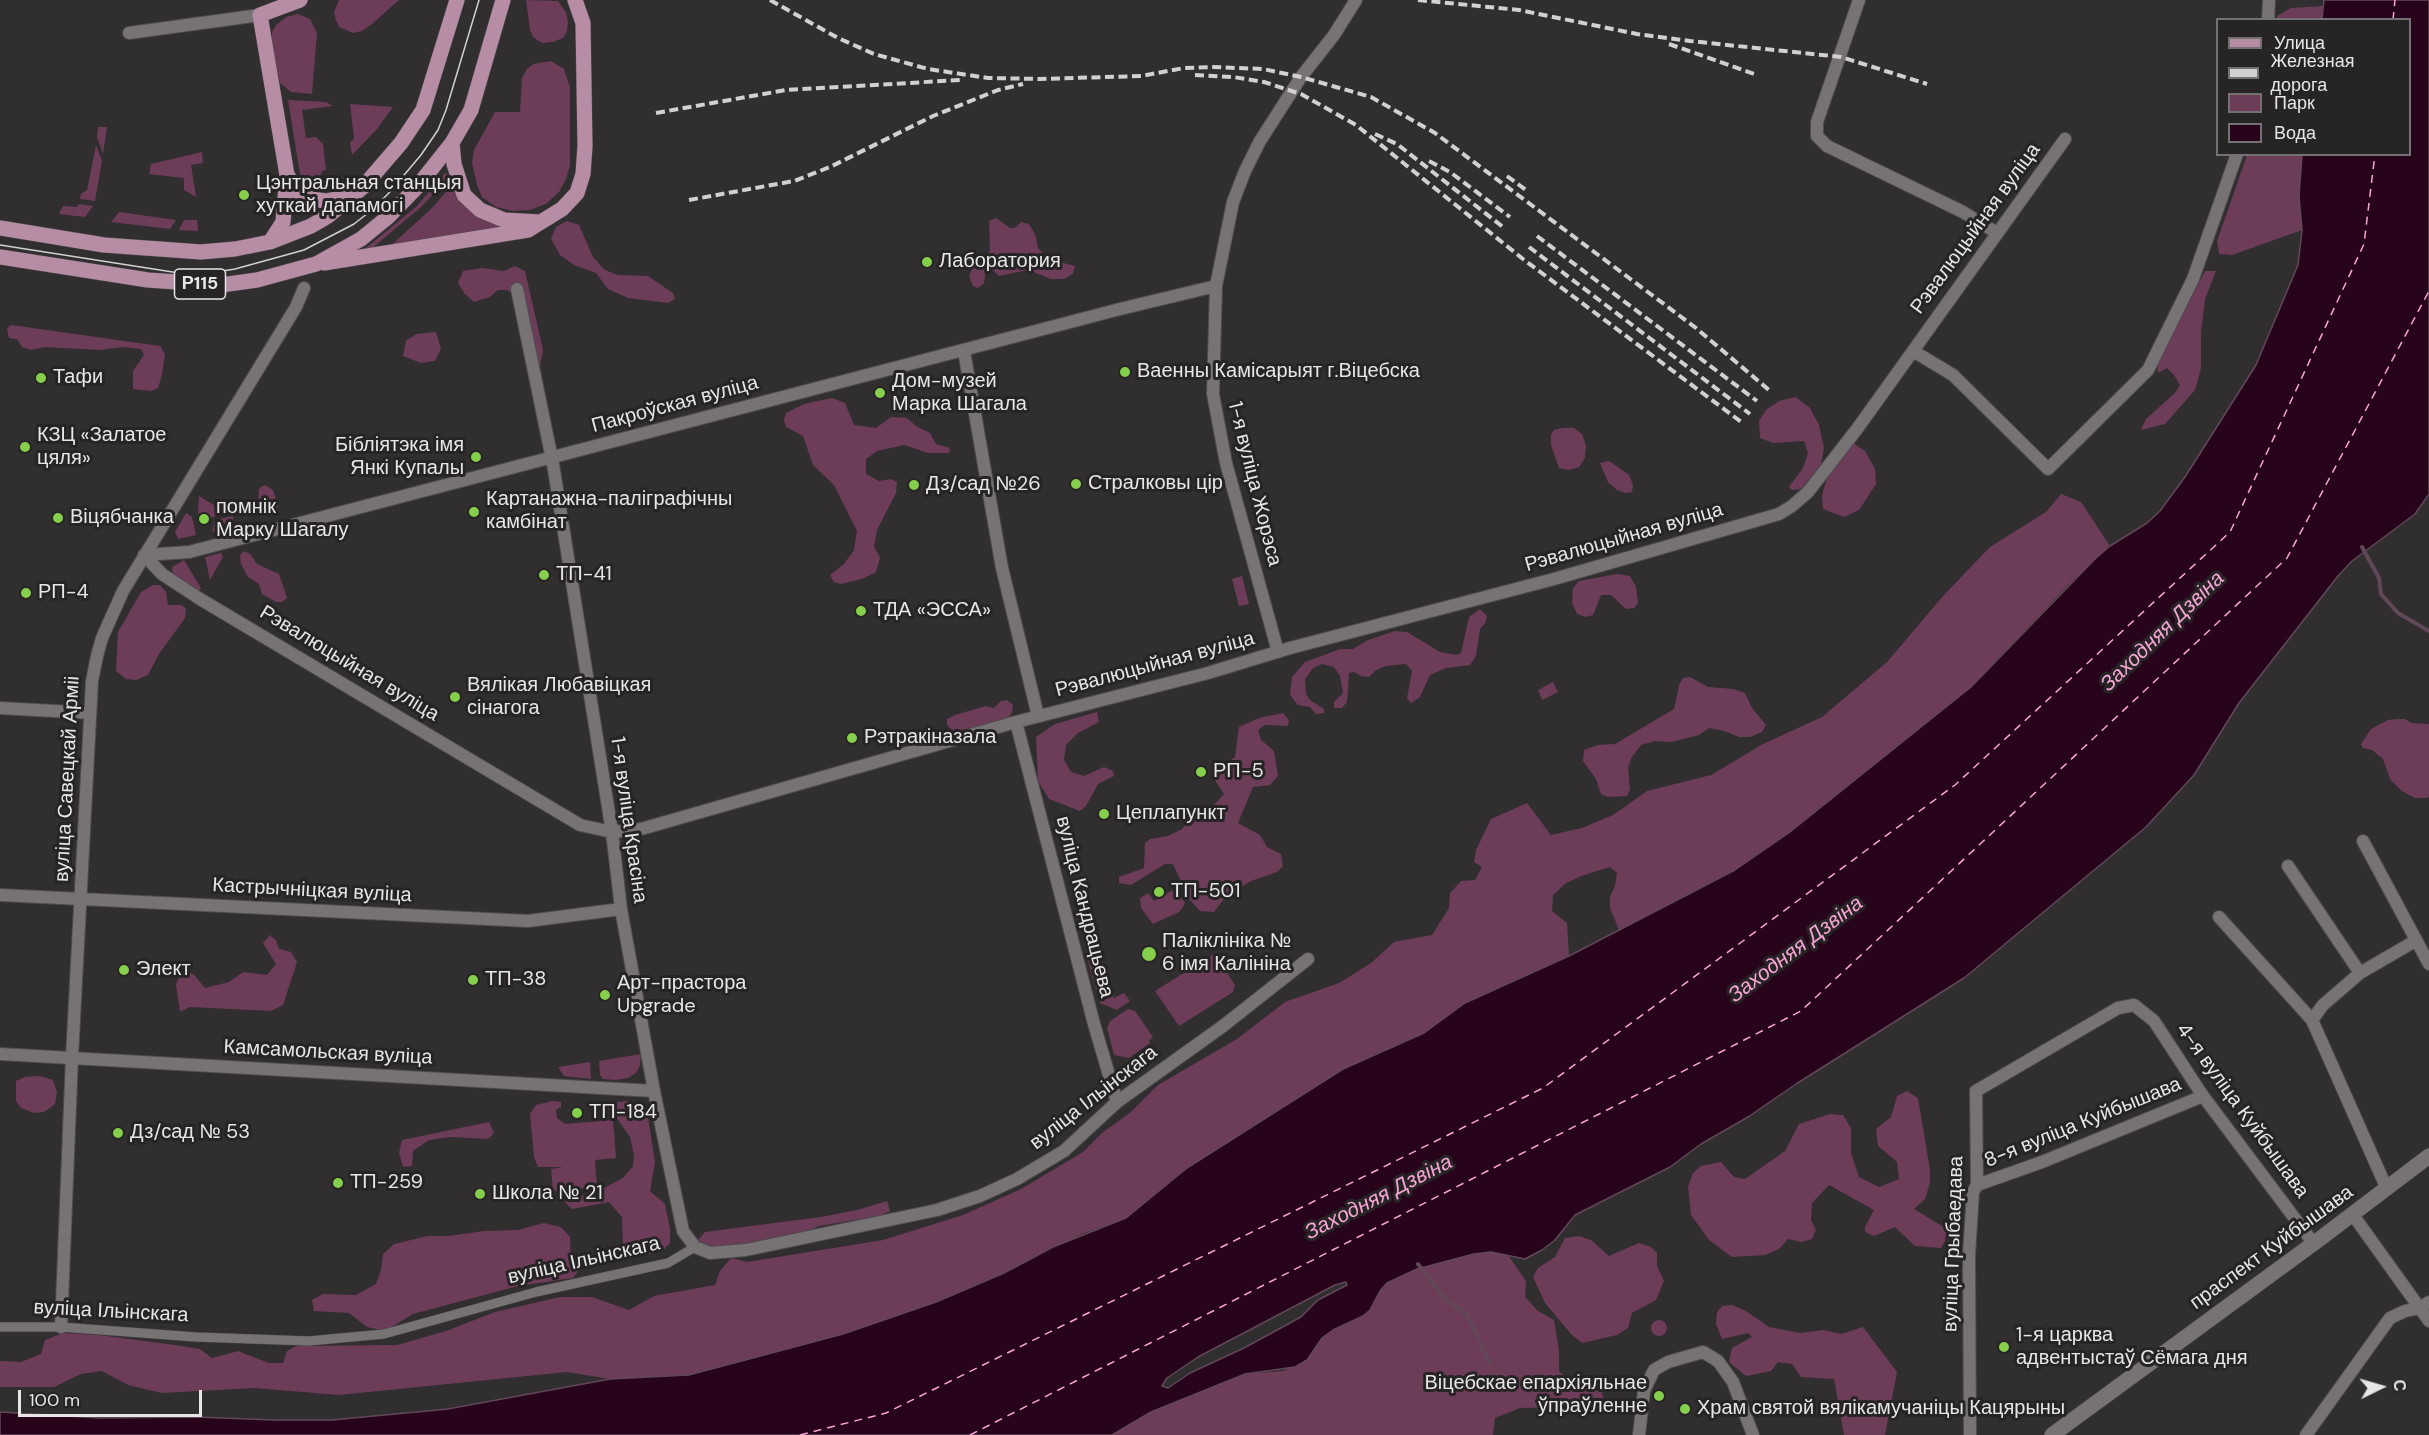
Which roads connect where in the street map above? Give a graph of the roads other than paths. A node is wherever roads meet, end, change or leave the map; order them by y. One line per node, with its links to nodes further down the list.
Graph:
1 (300, 0): 8 (main road)
2 (458, 0): 15 (main road, Р115)
3 (503, 0): 12 (main road)
4 (575, 0): 16 (main road)
5 (1356, 0): 22 (street, 1-я вуліца Жорэса)
6 (1859, 0): 18 (street)
7 (2269, 0): 9 (street)
8 (260, 15): 10 (street); 14 (main road)
9 (2268, 18)
10 (129, 33)
11 (2065, 139): 18 (street, Рэвалюцыйная вуліца)
12 (452, 143): 16 (main road); 20 (main road)
13 (2236, 156): 26 (street)
14 (287, 175): 15 (main road); 19 (main road)
15 (359, 191): 19 (main road, Р115)
16 (543, 222): 20 (main road)
17 (0, 228): 19 (main road, Р115)
18 (1997, 233): 26 (street, Рэвалюцыйная вуліца)
19 (270, 242)
20 (346, 254): 21 (main road, Р115)
21 (0, 257)
22 (1216, 286): 25 (street, Пакроўская вуліца); 29 (street, 1-я вуліца Жорэса)
23 (304, 288): 28 (street, вуліца Савецкай Арміі)
24 (517, 289): 27 (street, 1-я вуліца Красіна)
25 (964, 351): 27 (street, Пакроўская вуліца); 32 (street)
26 (1913, 351): 29 (street, Рэвалюцыйная вуліца)
27 (552, 458): 28 (street, Пакроўская вуліца); 34 (street, 1-я вуліца Красіна)
28 (144, 555): 31 (street, вуліца Савецкай Арміі); 34 (street, Рэвалюцыйная вуліца)
29 (1278, 652): 32 (street, Рэвалюцыйная вуліца)
30 (0, 708): 31 (street)
31 (90, 713): 38 (street, вуліца Савецкай Арміі)
32 (1038, 716): 33 (street, Рэвалюцыйная вуліца)
33 (1016, 722): 34 (street, Рэвалюцыйная вуліца); 51 (street, вуліца Кандрацьева)
34 (612, 832): 39 (street, 1-я вуліца Красіна)
35 (2363, 841): 41 (street)
36 (2288, 866): 44 (street)
37 (0, 894): 38 (street, Кастрычніцкая вуліца)
38 (81, 898): 39 (street, Кастрычніцкая вуліца); 47 (street, вуліца Савецкай Арміі)
39 (621, 909): 48 (street, 1-я вуліца Красіна)
40 (2219, 917): 45 (street)
41 (2415, 941): 43 (street); 44 (street)
42 (1308, 959): 51 (street, вуліца Ільінскага)
43 (2429, 964)
44 (2360, 972): 45 (street)
45 (2312, 1020): 54 (street)
46 (0, 1054): 47 (street, Камсамольская вуліца)
47 (72, 1057): 48 (street, Камсамольская вуліца); 61 (street, вуліца Савецкай Арміі)
48 (654, 1091): 57 (street, 1-я вуліца Красіна)
49 (1976, 1091): 50 (street, 4-я вуліца Куйбышава); 53 (street, вуліца Грыбаедава)
50 (2203, 1096): 53 (street, 8-я вуліца Куйбышава); 56 (street, 4-я вуліца Куйбышава)
51 (1117, 1102): 57 (street, вуліца Ільінскага)
52 (2429, 1156): 54 (street, праспект Куйбышава)
53 (1977, 1185): 64 (street, вуліца Грыбаедава)
54 (2387, 1189): 55 (street, праспект Куйбышава)
55 (2353, 1215): 56 (street, праспект Куйбышава); 58 (street)
56 (2314, 1244): 65 (street, праспект Куйбышава)
57 (695, 1247): 61 (street, вуліца Ільінскага)
58 (2425, 1305): 59 (street); 66 (street)
59 (2429, 1322)
60 (0, 1327): 61 (street, вуліца Ільінскага)
61 (61, 1327)
62 (1639, 1435): 63 (street)
63 (1753, 1435)
64 (1971, 1435)
65 (2052, 1435)
66 (2306, 1435)

